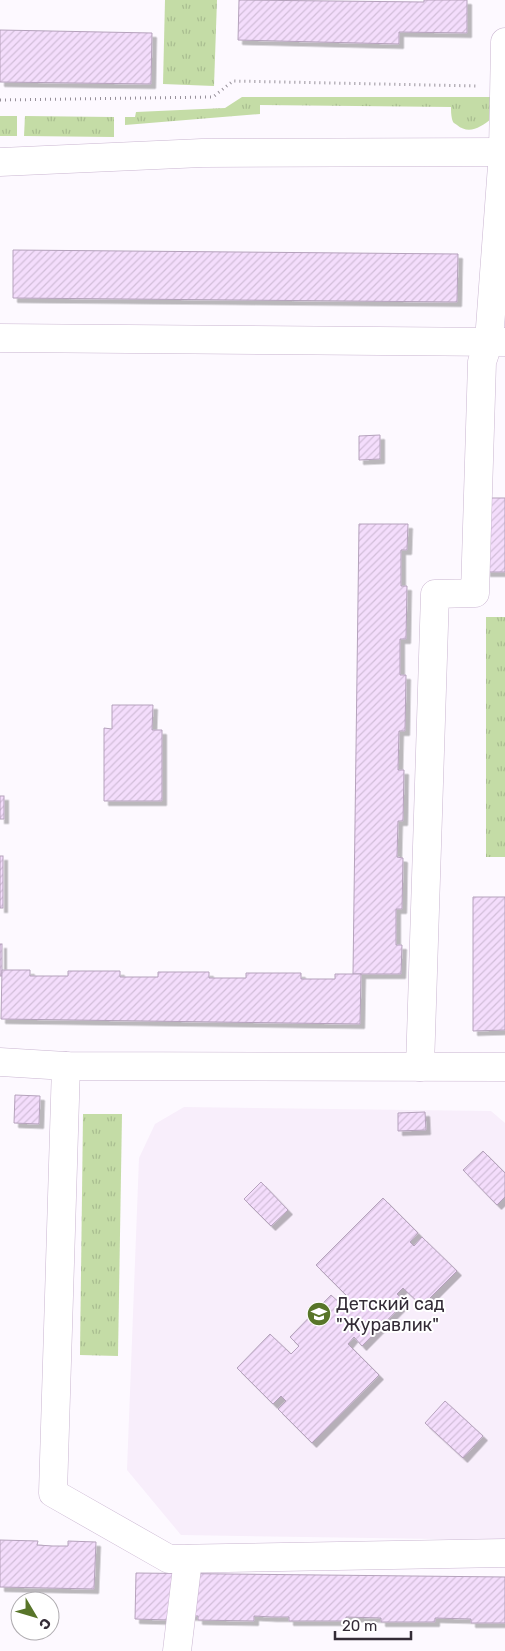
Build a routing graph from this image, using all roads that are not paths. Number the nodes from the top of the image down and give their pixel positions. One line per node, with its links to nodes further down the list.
1 (505, 42): 2 (lane)
2 (504, 87): 3 (lane)
3 (504, 152): 4 (lane); 6 (lane)
4 (0, 162)
5 (0, 338): 6 (lane)
6 (497, 342): 9 (lane)
7 (0, 1062): 8 (lane)
8 (66, 1066): 9 (lane); 12 (lane)
9 (420, 1067): 10 (lane)
10 (505, 1067)
11 (505, 1553): 12 (lane)
12 (188, 1559): 13 (lane)
13 (177, 1651)

